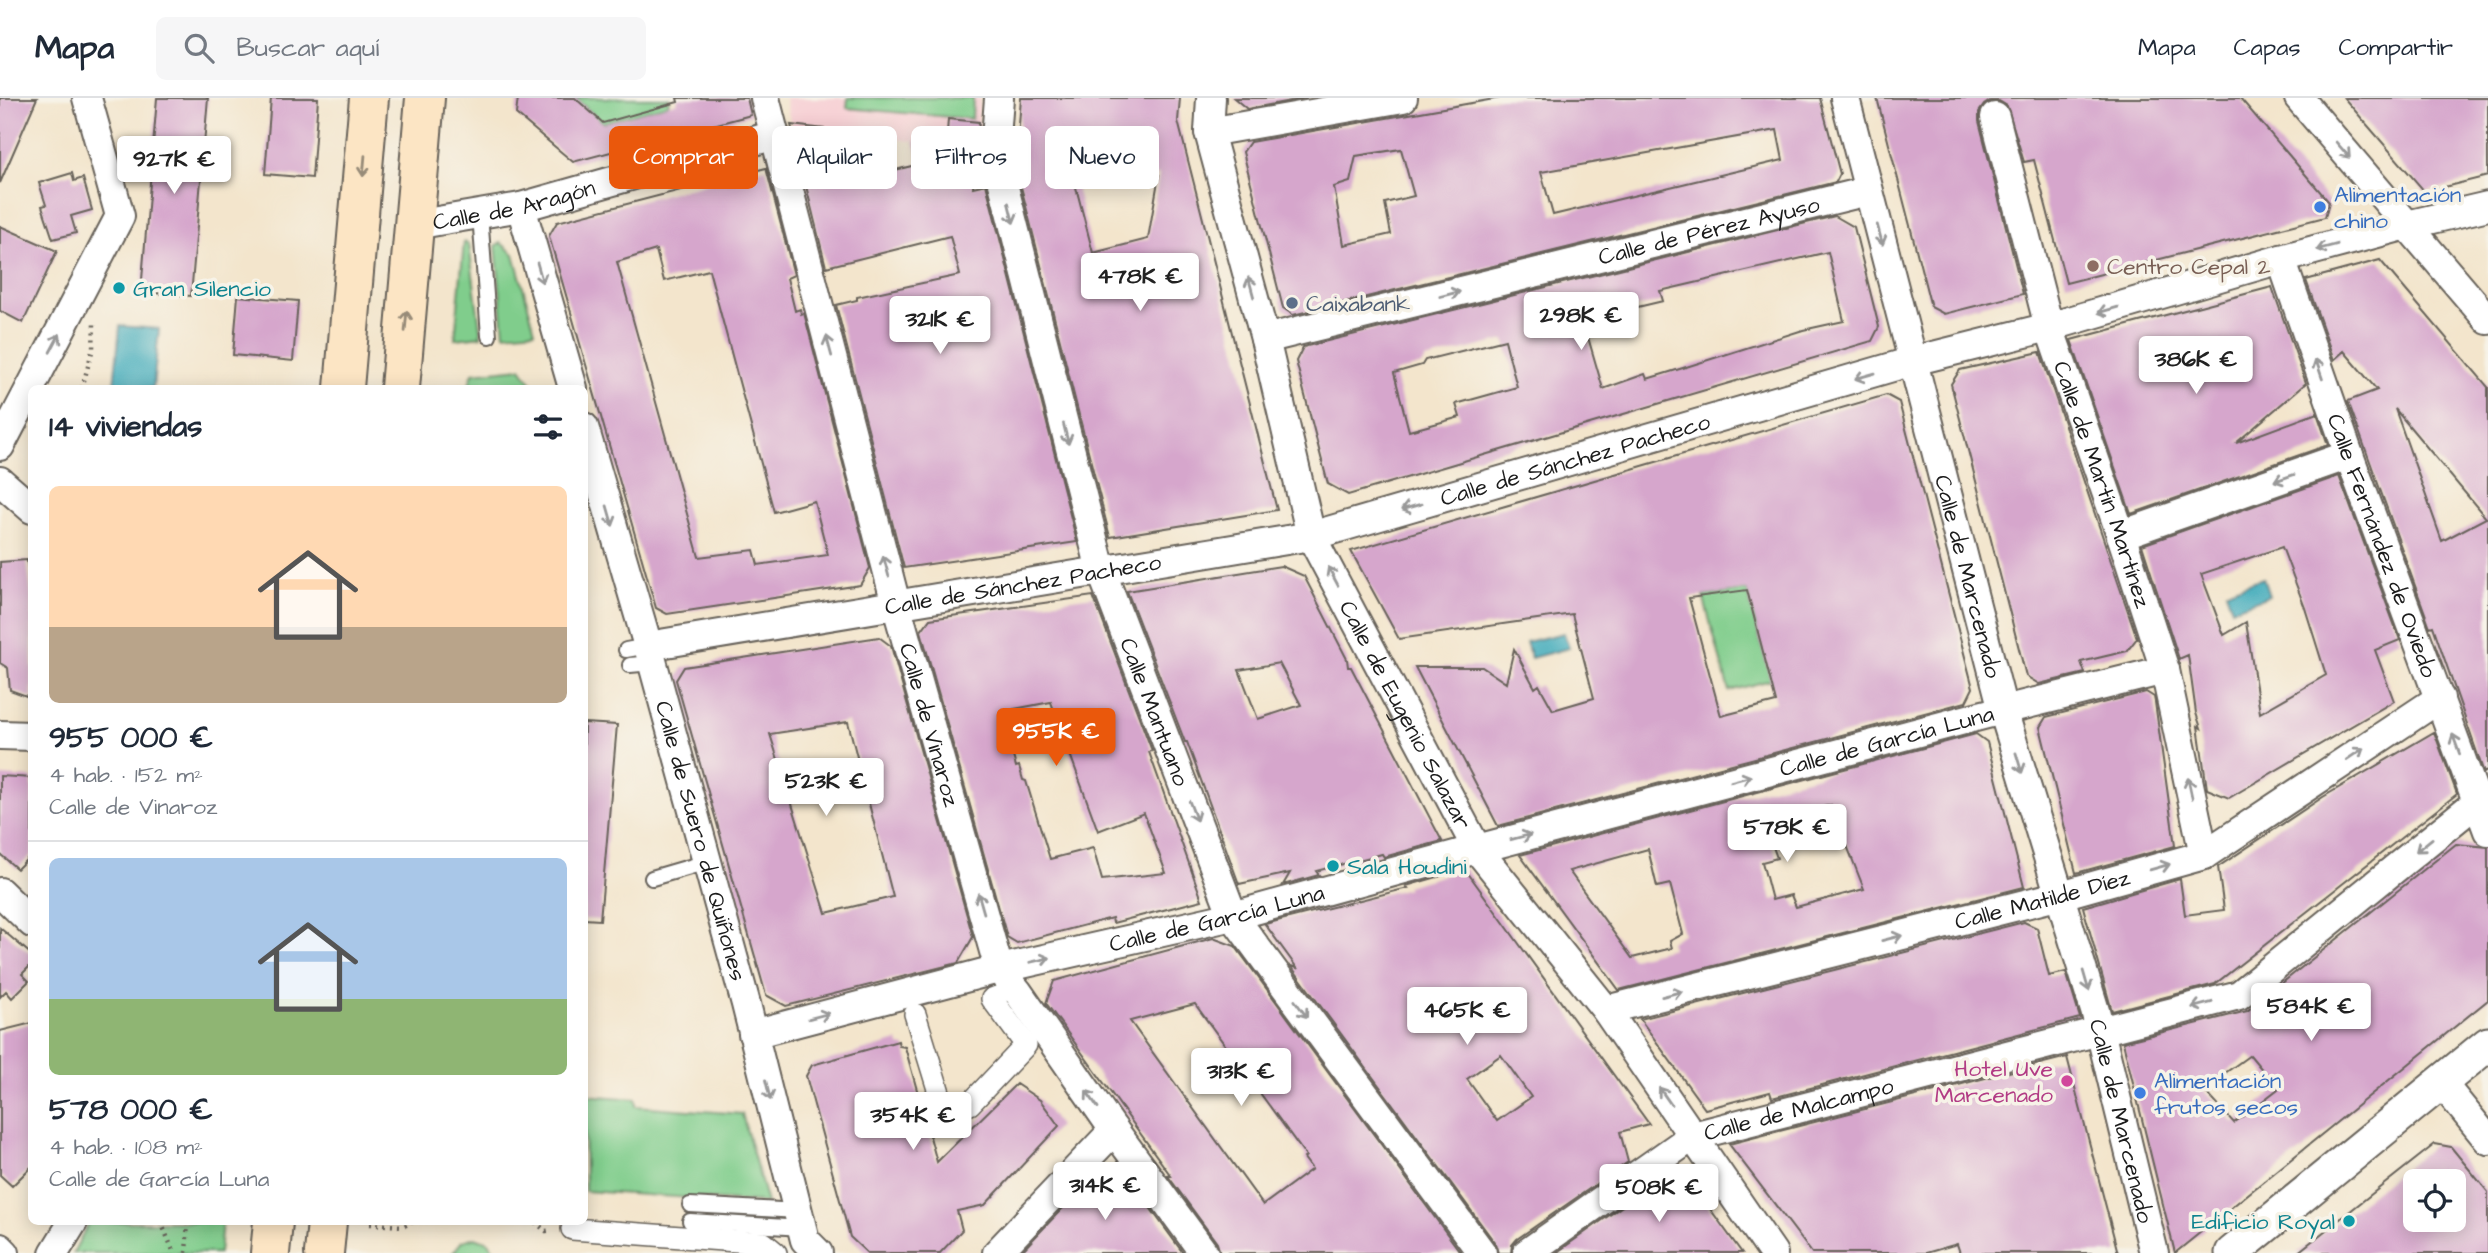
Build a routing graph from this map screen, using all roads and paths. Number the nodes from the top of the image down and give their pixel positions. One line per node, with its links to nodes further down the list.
1 (86, 98): 27 (street, one-way to 1)
2 (369, 98): 28 (main road, one-way to 28)
3 (425, 98): 19 (main road)
4 (765, 98): 11 (street, Calle de Vinaroz)
5 (999, 98): 39 (street, Calle Mantuano, one-way to 39)
6 (1211, 98): 12 (street, Calle de Eugenio Salazar)
7 (1403, 98): 12 (street)
8 (1845, 98): 15 (street, Calle de Marcenado)
9 (2299, 98): 20 (street, one-way to 20)
10 (1994, 117): 23 (street, Calle de Martín Martínez)
11 (773, 126)
12 (1209, 132): 25 (street, Calle de Eugenio Salazar, one-way to 12)
13 (772, 136): 17 (street, Calle de Aragón)
14 (789, 189): 40 (street, Calle de Vinaroz, one-way to 14)
15 (1868, 191): 25 (street, Calle de Pérez Ayuso, one-way to 15); 26 (street, Calle de Marcenado, one-way to 26)
16 (2488, 206): 20 (street, Calle de Sánchez Pacheco)
17 (521, 207): 18 (street, Calle de Aragón); 30 (street, one-way to 30)
18 (480, 214): 19 (street, Calle de Aragón); 24 (lane)
19 (414, 225): 29 (main road, one-way to 19)
20 (2407, 225): 21 (street, Calle de Sánchez Pacheco, one-way to 21); 22 (street)
21 (2281, 259): 23 (street, Calle de Sánchez Pacheco, one-way to 23); 34 (street, Calle Fernández de Oviedo, one-way to 21)
22 (2488, 320)
23 (2049, 327): 26 (street, Calle de Sánchez Pacheco); 37 (street, Calle de Martín Martínez)
24 (489, 335)
25 (1265, 339): 38 (street, Calle de Eugenio Salazar)
26 (1913, 361): 38 (street, Calle de Sánchez Pacheco, one-way to 38); 44 (street, Calle de Marcenado)
27 (32, 385)
28 (344, 385)
29 (400, 385)
30 (572, 385)
31 (28, 392): 33 (street, one-way to 31)
32 (588, 444): 41 (street, Calle de Suero de Quiñones, one-way to 41)
33 (0, 446)
34 (2349, 455): 37 (street, one-way to 37); 43 (street, Calle Fernández de Oviedo)
35 (0, 481): 36 (street)
36 (28, 506)
37 (2121, 535): 42 (street, Calle de Martín Martínez)
38 (1311, 536): 39 (street, Calle de Sánchez Pacheco); 49 (street, Calle de Eugenio Salazar, one-way to 38)
39 (1101, 570): 40 (street, Calle de Sánchez Pacheco); 55 (street, Calle Mantuano, one-way to 55)
40 (896, 604): 41 (street, Calle de Sánchez Pacheco); 57 (street, Calle de Vinaroz, one-way to 40)
41 (639, 656): 51 (street, Calle de Suero de Quiñones)
42 (2165, 670): 44 (street, Calle de García Luna); 50 (street, Calle de Martín Martínez, one-way to 42)
43 (2440, 698): 47 (street, Calle Fernández de Oviedo, one-way to 43); 50 (street, Calle Matilde Díez, one-way to 43)
44 (2003, 710): 49 (street, Calle de García Luna, one-way to 44); 54 (street, Calle de Marcenado, one-way to 54)
45 (0, 735): 46 (street)
46 (28, 736)
47 (2477, 803): 48 (street, Calle Fernández de Oviedo); 60 (street, Calle de Malcampo, one-way to 60)
48 (2488, 831)
49 (1476, 849): 55 (street, Calle de García Luna); 58 (street, Calle de Eugenio Salazar)
50 (2204, 855): 54 (street, Calle Matilde Díez, one-way to 50)
51 (707, 862): 52 (lane); 61 (street, Calle de Suero de Quiñones)
52 (652, 878)
53 (0, 892): 56 (street)
54 (2061, 895): 58 (street, Calle Matilde Díez, one-way to 54); 60 (street, Calle de Marcenado, one-way to 60)
55 (1233, 916): 57 (street, Calle de García Luna, one-way to 55); 88 (street, Calle Mantuano, one-way to 88)
56 (28, 919)
57 (998, 983): 59 (street); 61 (street, Calle de García Luna, one-way to 57); 64 (street, Calle de Vinaroz, one-way to 57)
58 (1606, 1010): 65 (street, Calle de Eugenio Salazar, one-way to 58)
59 (915, 1014)
60 (2100, 1032): 65 (street, Calle de Malcampo); 91 (street, Calle de Marcenado)
61 (753, 1034): 77 (street, Calle de Suero de Quiñones, one-way to 77)
62 (2488, 1044): 63 (street)
63 (2441, 1082): 66 (street); 92 (street)
64 (1114, 1130): 86 (street); 87 (street, Calle de Vinaroz)
65 (1693, 1136): 89 (street, Calle de Malcampo); 90 (street, Calle de Eugenio Salazar)
66 (2488, 1140)
67 (690, 1205): 77 (lane)
68 (690, 1221): 77 (lane)
69 (71, 1225): 80 (street)
70 (162, 1225): 81 (path)
71 (188, 1225): 82 (path)
72 (273, 1225): 83 (main road)
73 (327, 1225): 84 (main road)
74 (387, 1225): 75 (path)
75 (406, 1225)
76 (572, 1229): 85 (street)
77 (803, 1237)
78 (0, 1248): 79 (street)
79 (5, 1253)
80 (54, 1253)
81 (174, 1253)
82 (186, 1253)
83 (270, 1253)
84 (324, 1253)
85 (776, 1253)
86 (997, 1253)
87 (1204, 1253)
88 (1482, 1253)
89 (1527, 1253)
90 (1773, 1253)
91 (2154, 1253)
92 (2232, 1253)

